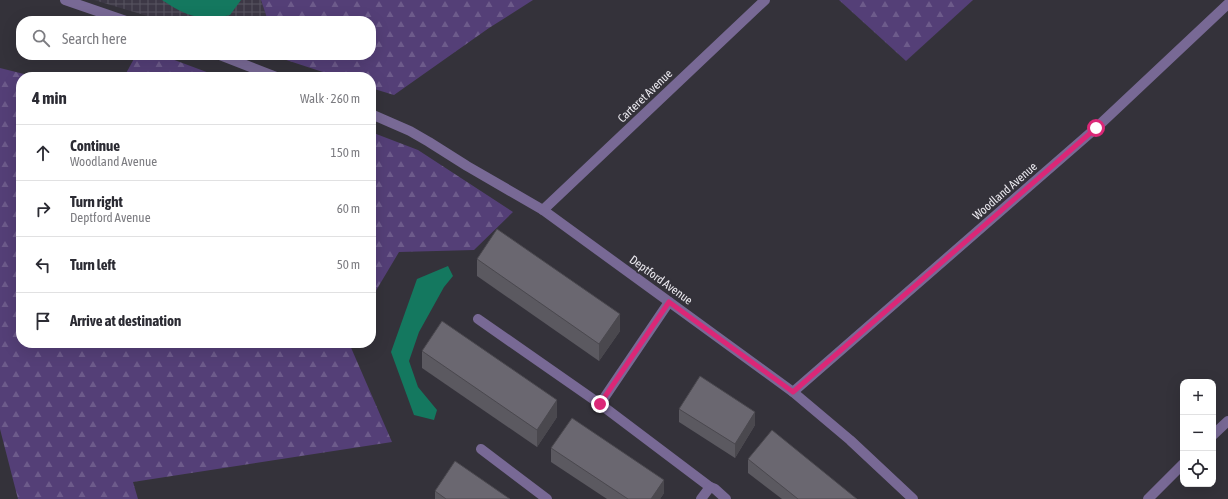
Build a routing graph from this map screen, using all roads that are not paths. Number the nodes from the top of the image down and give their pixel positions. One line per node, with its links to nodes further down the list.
1 (65, 0): 4 (street)
2 (765, 0): 8 (street, Carteret Avenue)
3 (1228, 4): 11 (street, Woodland Avenue)
4 (111, 16)
5 (233, 60): 6 (street)
6 (263, 72)
7 (376, 116): 8 (street, Deptford Avenue)
8 (543, 210): 9 (street, Deptford Avenue)
9 (669, 302): 11 (street, Deptford Avenue); 12 (street)
10 (478, 320): 12 (street)
11 (793, 392): 21 (street, Deptford Avenue)
12 (600, 404): 17 (street)
13 (1228, 421): 14 (street)
14 (1216, 432)
15 (481, 449): 18 (street)
16 (1180, 467): 22 (street)
17 (710, 487): 19 (street); 20 (street)
18 (547, 499)
19 (701, 499)
20 (726, 499)
21 (913, 499)
22 (1148, 499)

